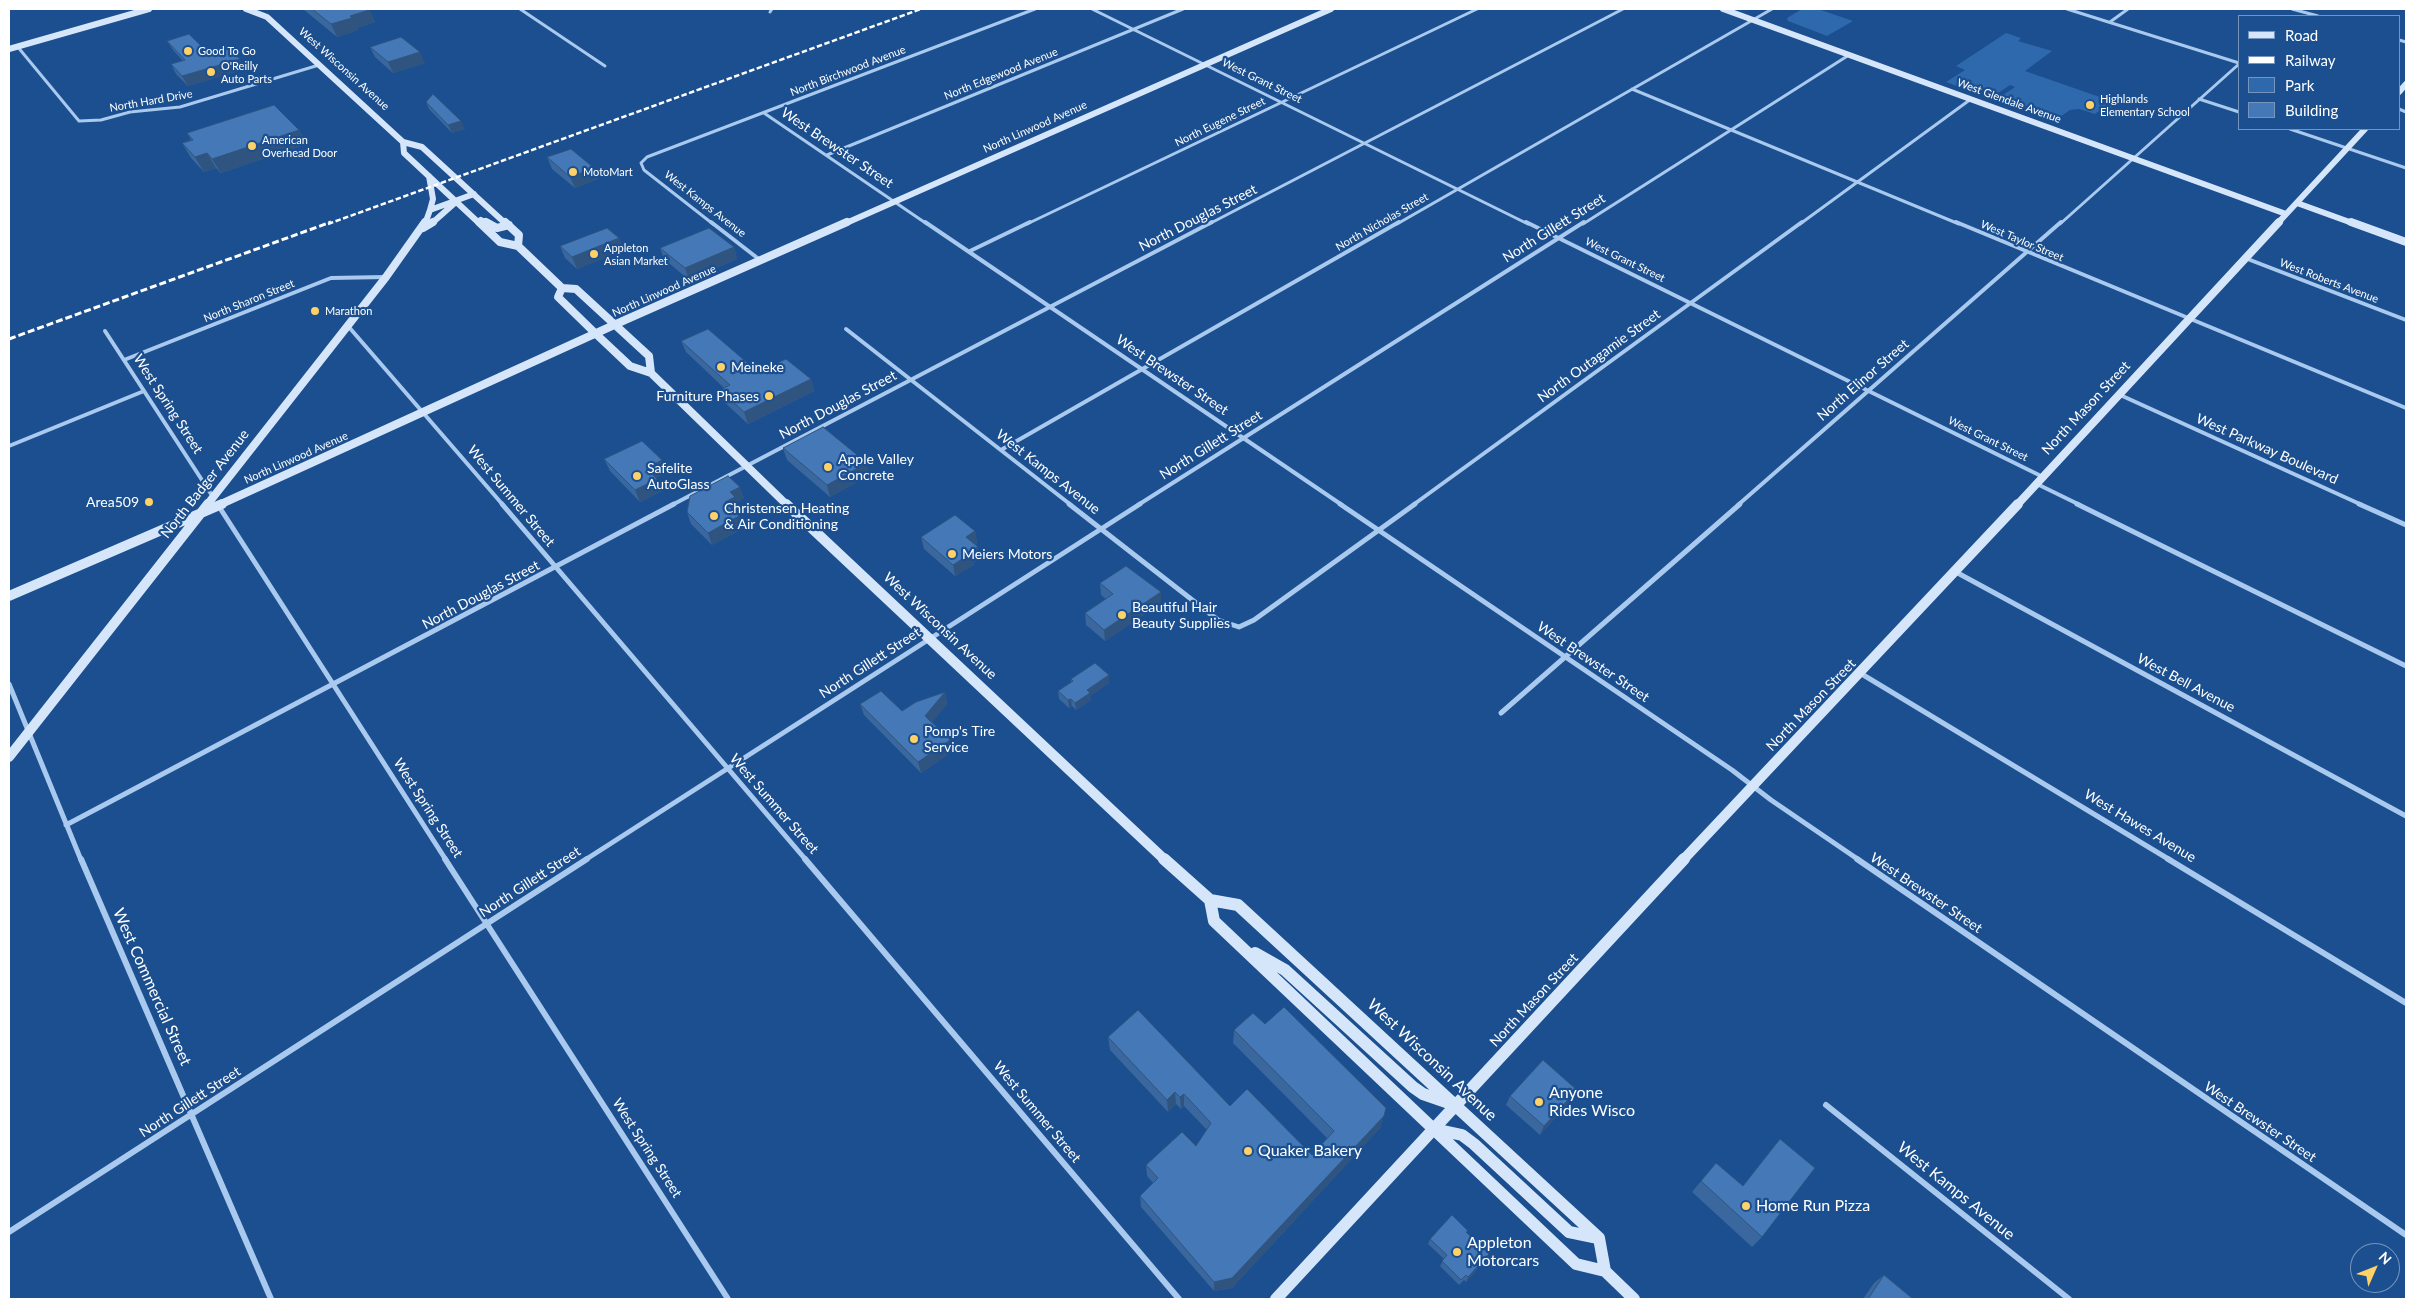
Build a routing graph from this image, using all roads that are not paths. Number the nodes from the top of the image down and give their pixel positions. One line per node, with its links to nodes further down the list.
1 (149, 9): 22 (main road)
2 (246, 9): 18 (main road, West Wisconsin Avenue)
3 (265, 9): 18 (main road)
4 (520, 9): 29 (street)
5 (1035, 9): 34 (street, North Birchwood Avenue)
6 (1092, 9): 21 (street, West Grant Street)
7 (1183, 9): 21 (street, North Edgewood Avenue)
8 (1330, 9): 26 (main road, North Linwood Avenue)
9 (1477, 9): 33 (street, North Eugene Street)
10 (1623, 9): 40 (street, North Douglas Street)
11 (1723, 9): 19 (main road, West Glendale Avenue)
12 (1772, 9): 19 (street, North Nicholas Street)
13 (2067, 9): 20 (street)
14 (2128, 9): 20 (street)
15 (2292, 9): 16 (street)
16 (2300, 10): 17 (street)
17 (2315, 15)
18 (266, 17): 28 (main road, West Wisconsin Avenue)
19 (1753, 20): 24 (main road, West Glendale Avenue); 30 (street, North Nicholas Street)
20 (2110, 22): 25 (street)
21 (1134, 29): 26 (street, West Grant Street); 42 (street, North Edgewood Avenue)
22 (17, 46): 23 (main road); 28 (street, North Hard Drive)
23 (9, 49)
24 (1849, 54): 31 (main road, West Glendale Avenue); 36 (street, North Gillett Street)
25 (2238, 63)
26 (1205, 64): 33 (street, West Grant Street); 51 (main road, North Linwood Avenue)
27 (2238, 64): 32 (street, North Elinor Street)
28 (319, 65): 39 (main road, West Wisconsin Avenue)
29 (605, 66)
30 (1632, 90): 36 (street, West Taylor Street); 48 (street, North Nicholas Street)
31 (1972, 99): 43 (main road, West Glendale Avenue); 47 (street, North Outagamie Street)
32 (2199, 99): 35 (street); 43 (street, North Elinor Street)
33 (1282, 102): 40 (street, West Grant Street); 61 (street, North Eugene Street)
34 (764, 112): 42 (street, West Brewster Street); 44 (street, North Birchwood Avenue)
35 (2238, 112)
36 (1730, 130): 47 (street, West Taylor Street); 58 (street, North Gillett Street)
37 (2293, 130): 41 (street)
38 (2365, 130): 41 (main road, North Mason Street)
39 (404, 142): 46 (main road, West Wisconsin Avenue); 49 (main road, West Wisconsin Avenue)
40 (1366, 143): 48 (street, West Grant Street); 68 (street, North Douglas Street)
41 (2347, 148): 45 (street); 52 (main road, North Mason Street)
42 (827, 155): 51 (street, West Brewster Street)
43 (2134, 158): 54 (main road, West Glendale Avenue); 62 (street, North Elinor Street)
44 (641, 162): 64 (street, West Kamps Avenue)
45 (2406, 168)
46 (429, 176): 50 (main road, West Wisconsin Avenue); 53 (main road)
47 (1857, 182): 62 (street, West Taylor Street); 67 (street, North Outagamie Street)
48 (1458, 189): 58 (street, West Grant Street); 77 (street, North Nicholas Street)
49 (474, 194): 50 (main road, North Badger Avenue); 56 (main road, West Wisconsin Avenue)
50 (457, 201): 53 (main road, North Badger Avenue); 55 (main road, West Wisconsin Avenue); 57 (main road, North Badger Avenue)
51 (895, 201): 61 (street, West Brewster Street); 64 (main road, North Linwood Avenue)
52 (2297, 203): 54 (main road, North Mason Street); 59 (main road)
53 (430, 210): 57 (main road, North Badger Avenue)
54 (2286, 214): 63 (main road, North Mason Street)
55 (475, 218): 56 (main road); 60 (main road, West Wisconsin Avenue)
56 (509, 225): 60 (main road, West Wisconsin Avenue)
57 (423, 228): 65 (main road, North Badger Avenue)
58 (1558, 238): 67 (street, West Grant Street); 85 (street, North Gillett Street)
59 (2406, 242)
60 (518, 246): 66 (main road, West Wisconsin Avenue)
61 (970, 251): 68 (street, West Brewster Street)
62 (2026, 252): 69 (street, West Taylor Street); 80 (street, North Elinor Street)
63 (2245, 258): 69 (main road, North Mason Street); 70 (street, West Roberts Avenue)
64 (760, 260): 71 (main road, North Linwood Avenue)
65 (386, 277): 72 (main road, North Badger Avenue); 76 (street, North Sharon Street)
66 (562, 288): 71 (main road, West Wisconsin Avenue); 75 (main road, West Wisconsin Avenue)
67 (1690, 304): 80 (street, West Grant Street); 95 (street, North Outagamie Street)
68 (1051, 306): 77 (street, West Brewster Street); 79 (street, North Douglas Street)
69 (2188, 319): 82 (main road, North Mason Street); 83 (street, West Taylor Street)
70 (2406, 320)
71 (616, 324): 75 (main road, North Linwood Avenue); 78 (main road, West Wisconsin Avenue)
72 (348, 326): 84 (street, West Summer Street); 90 (main road, North Badger Avenue)
73 (846, 329): 79 (street, West Kamps Avenue)
74 (105, 331): 76 (street, West Spring Street)
75 (596, 334): 78 (main road, West Wisconsin Avenue); 84 (main road, North Linwood Avenue)
76 (124, 360): 81 (street, West Spring Street)
77 (1142, 368): 85 (street, West Brewster Street); 87 (street, North Nicholas Street)
78 (651, 373): 88 (main road, West Wisconsin Avenue)
79 (910, 379): 87 (street, West Kamps Avenue); 88 (street, North Douglas Street)
80 (1868, 391): 89 (street, West Grant Street); 101 (street, North Elinor Street)
81 (144, 392): 86 (street); 90 (street, West Spring Street)
82 (2118, 394): 89 (main road, North Mason Street); 93 (street, West Parkway Boulevard)
83 (2406, 408)
84 (425, 413): 91 (main road, North Linwood Avenue); 96 (street, West Summer Street)
85 (1244, 438): 94 (street, North Gillett Street); 95 (street, West Brewster Street)
86 (9, 446)
87 (1001, 450): 94 (street, West Kamps Avenue)
88 (746, 466): 96 (street, North Douglas Street); 100 (main road, West Wisconsin Avenue)
89 (2038, 480): 97 (main road, North Mason Street); 102 (street, West Grant Street)
90 (212, 495): 91 (street, West Spring Street); 92 (main road, North Badger Avenue)
91 (217, 504): 92 (main road, North Linwood Avenue); 105 (street, West Spring Street)
92 (200, 511): 98 (main road, North Linwood Avenue); 107 (main road, North Badger Avenue)
93 (2406, 525)
94 (1101, 528): 99 (street, West Kamps Avenue); 100 (street, North Gillett Street)
95 (1379, 530): 99 (street, North Outagamie Street); 101 (street, West Brewster Street)
96 (556, 567): 105 (street, North Douglas Street); 109 (street, West Summer Street)
97 (1954, 571): 103 (main road, North Mason Street); 111 (street, West Bell Avenue)
98 (9, 596)
99 (1239, 627)
100 (929, 638): 109 (street, North Gillett Street); 113 (main road, West Wisconsin Avenue)
101 (1566, 657): 106 (street, North Elinor Street); 110 (street, West Brewster Street)
102 (2406, 666)
103 (1860, 672): 110 (main road, North Mason Street); 116 (street, West Hawes Avenue)
104 (9, 684): 107 (street, West Commercial Street)
105 (334, 686): 112 (street, North Douglas Street); 114 (street, West Spring Street)
106 (1501, 713)
107 (28, 731): 108 (main road, North Badger Avenue); 112 (street, West Commercial Street)
108 (9, 758)
109 (727, 769): 114 (street, North Gillett Street); 127 (street, West Summer Street)
110 (1753, 786): 117 (main road, North Mason Street); 122 (street, West Brewster Street)
111 (2406, 816)
112 (66, 825): 119 (street, West Commercial Street)
113 (1210, 900): 115 (main road); 117 (main road, West Wisconsin Avenue)
114 (488, 923): 119 (street, North Gillett Street); 126 (street, West Spring Street)
115 (1242, 946): 117 (main road); 120 (main road)
116 (2406, 1003)
117 (1455, 1105): 120 (main road, North Mason Street); 123 (main road, West Wisconsin Avenue)
118 (1826, 1105): 130 (street, West Kamps Avenue)
119 (192, 1113): 121 (street, North Gillett Street); 125 (street, West Commercial Street)
120 (1433, 1128): 123 (main road); 124 (main road); 128 (main road, North Mason Street)
121 (9, 1232)
122 (2406, 1235)
123 (1599, 1238): 124 (main road)
124 (1605, 1271): 129 (main road)
125 (271, 1299)
126 (728, 1299)
127 (1179, 1299)
128 (1276, 1299)
129 (1634, 1299)
130 (2069, 1299)

